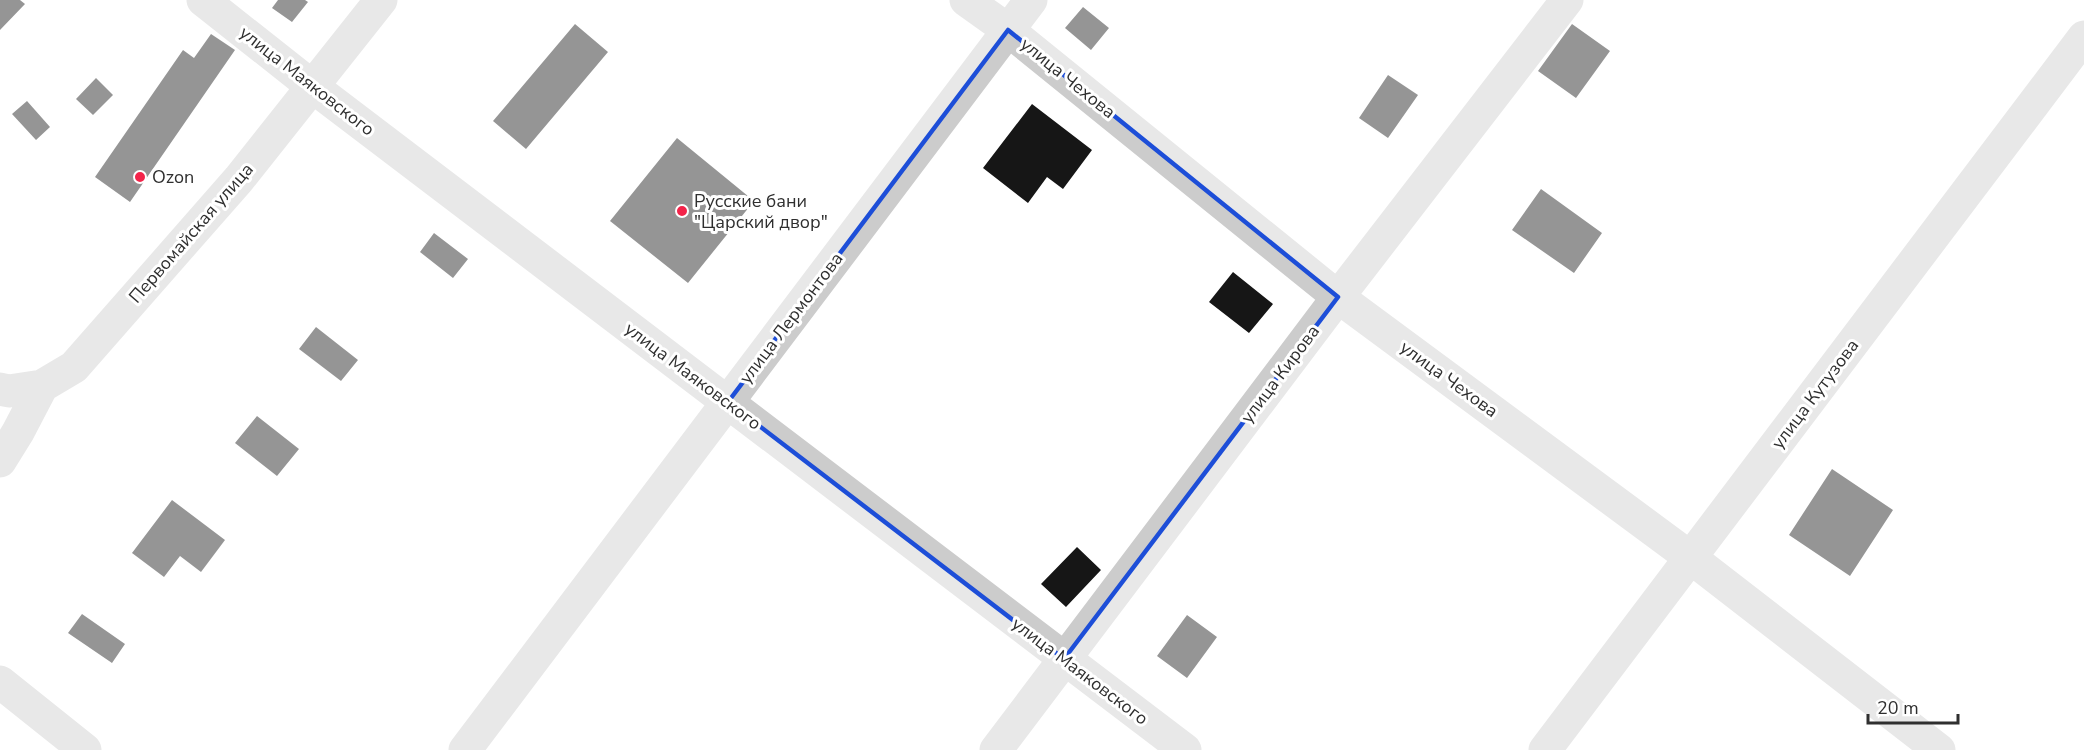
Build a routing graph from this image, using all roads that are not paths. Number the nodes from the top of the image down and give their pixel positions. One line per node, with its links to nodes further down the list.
1 (203, 0): 8 (street, улица Маяковского)
2 (381, 0): 8 (street, Первомайская улица)
3 (966, 0): 6 (street, улица Чехова)
4 (1030, 0): 6 (street, улица Лермонтова)
5 (1567, 0): 9 (street, улица Кирова)
6 (1008, 30): 9 (street, улица Чехова); 12 (street, улица Лермонтова)
7 (2084, 37): 14 (street, улица Кутузова)
8 (313, 87): 10 (street, Первомайская улица); 12 (street, улица Маяковского)
9 (1338, 297): 14 (street, улица Чехова); 15 (street, улица Кирова)
10 (42, 386): 11 (street); 13 (street)
11 (0, 389)
12 (728, 402): 15 (street, улица Маяковского); 18 (street, улица Лермонтова)
13 (0, 461)
14 (1691, 558): 21 (street, улица Кутузова); 22 (street, улица Чехова)
15 (1064, 659): 19 (street, улица Кирова); 20 (street, улица Маяковского)
16 (0, 681): 17 (street)
17 (85, 750)
18 (465, 750)
19 (996, 750)
20 (1185, 750)
21 (1545, 750)
22 (1939, 750)

